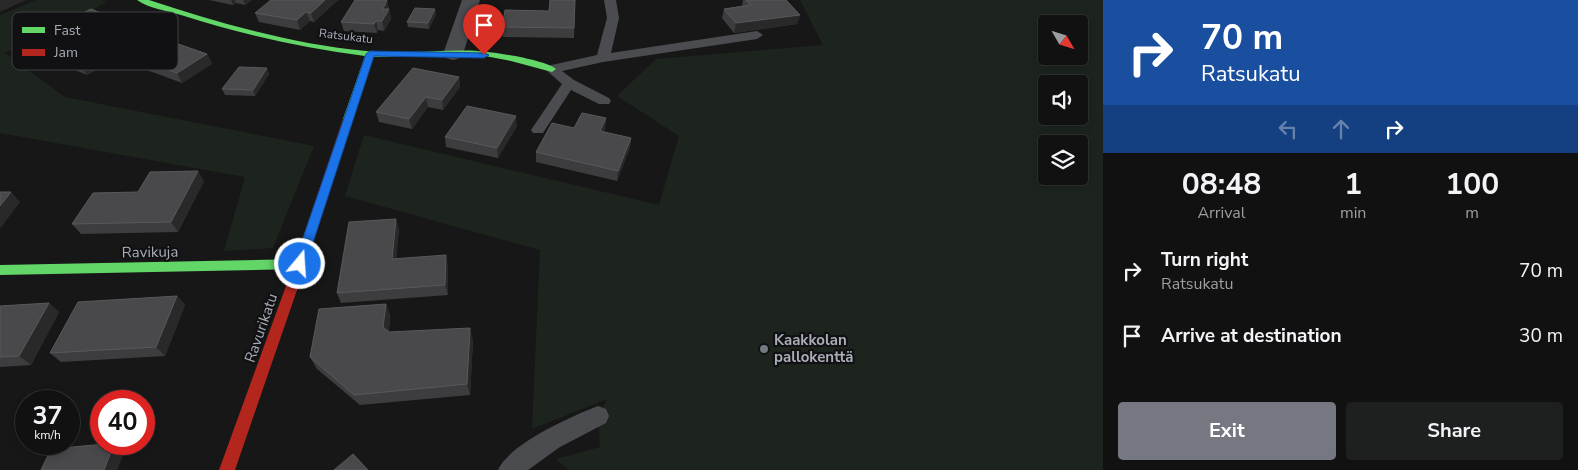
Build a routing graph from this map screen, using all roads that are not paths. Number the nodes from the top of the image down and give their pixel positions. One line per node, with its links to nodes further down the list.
1 (141, 0): 5 (street, Ratsukatu)
2 (471, 0): 6 (street)
3 (610, 0): 7 (lane)
4 (757, 35): 7 (lane)
5 (370, 54): 6 (street, Ratsukatu); 12 (street, Ravurikatu)
6 (453, 54): 8 (street, Ratsukatu)
7 (603, 58): 8 (lane)
8 (552, 69): 9 (lane)
9 (569, 83): 10 (lane); 11 (lane)
10 (604, 101)
11 (538, 130)
12 (300, 264): 13 (street, Ravikuja); 15 (street, Ravurikatu)
13 (0, 270)
14 (598, 416): 16 (lane)
15 (227, 470)
16 (510, 470)

